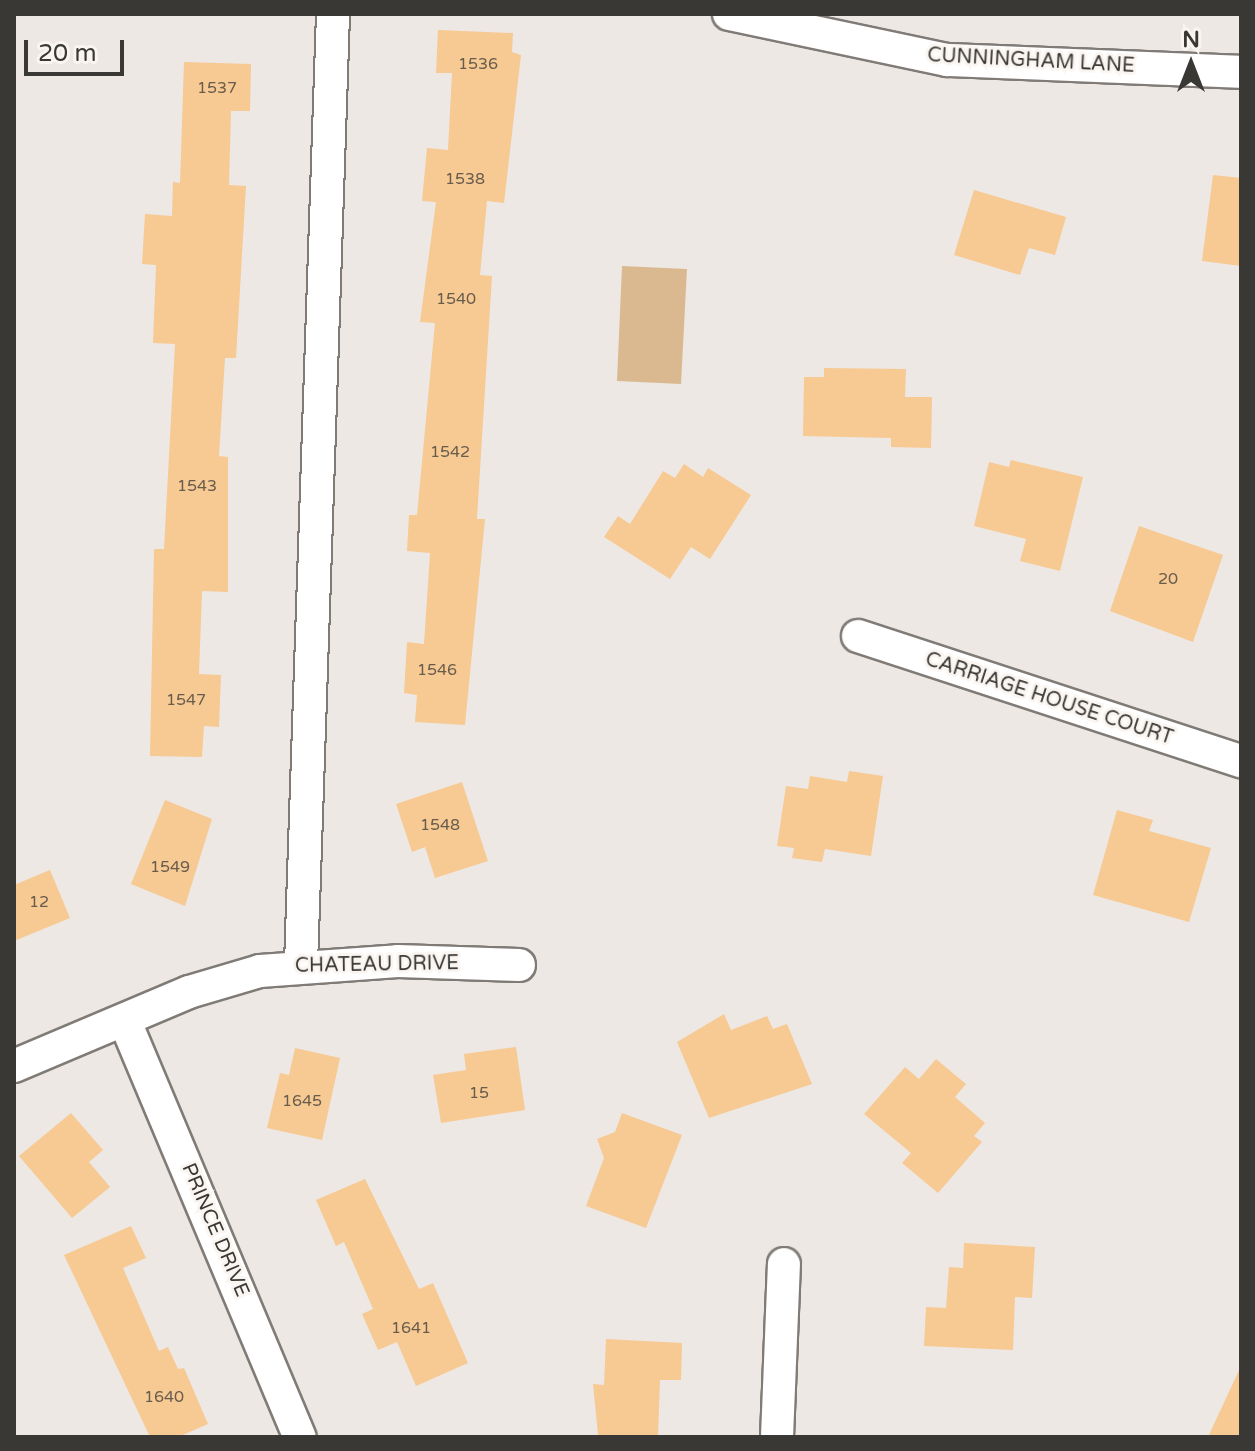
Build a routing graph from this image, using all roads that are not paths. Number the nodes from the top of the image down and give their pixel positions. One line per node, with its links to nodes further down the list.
1 (333, 14): 6 (street)
2 (729, 14): 3 (street, CUNNINGHAM LANE)
3 (1241, 72)
4 (858, 636): 5 (street, CARRIAGE HOUSE COURT)
5 (1241, 761)
6 (301, 964): 7 (street, CHATEAU DRIVE); 8 (street, CHATEAU DRIVE)
7 (519, 965)
8 (126, 1024): 9 (street, CHATEAU DRIVE); 11 (street, PRINCE DRIVE)
9 (14, 1066)
10 (784, 1264): 12 (street)
11 (300, 1437)
12 (777, 1437)

